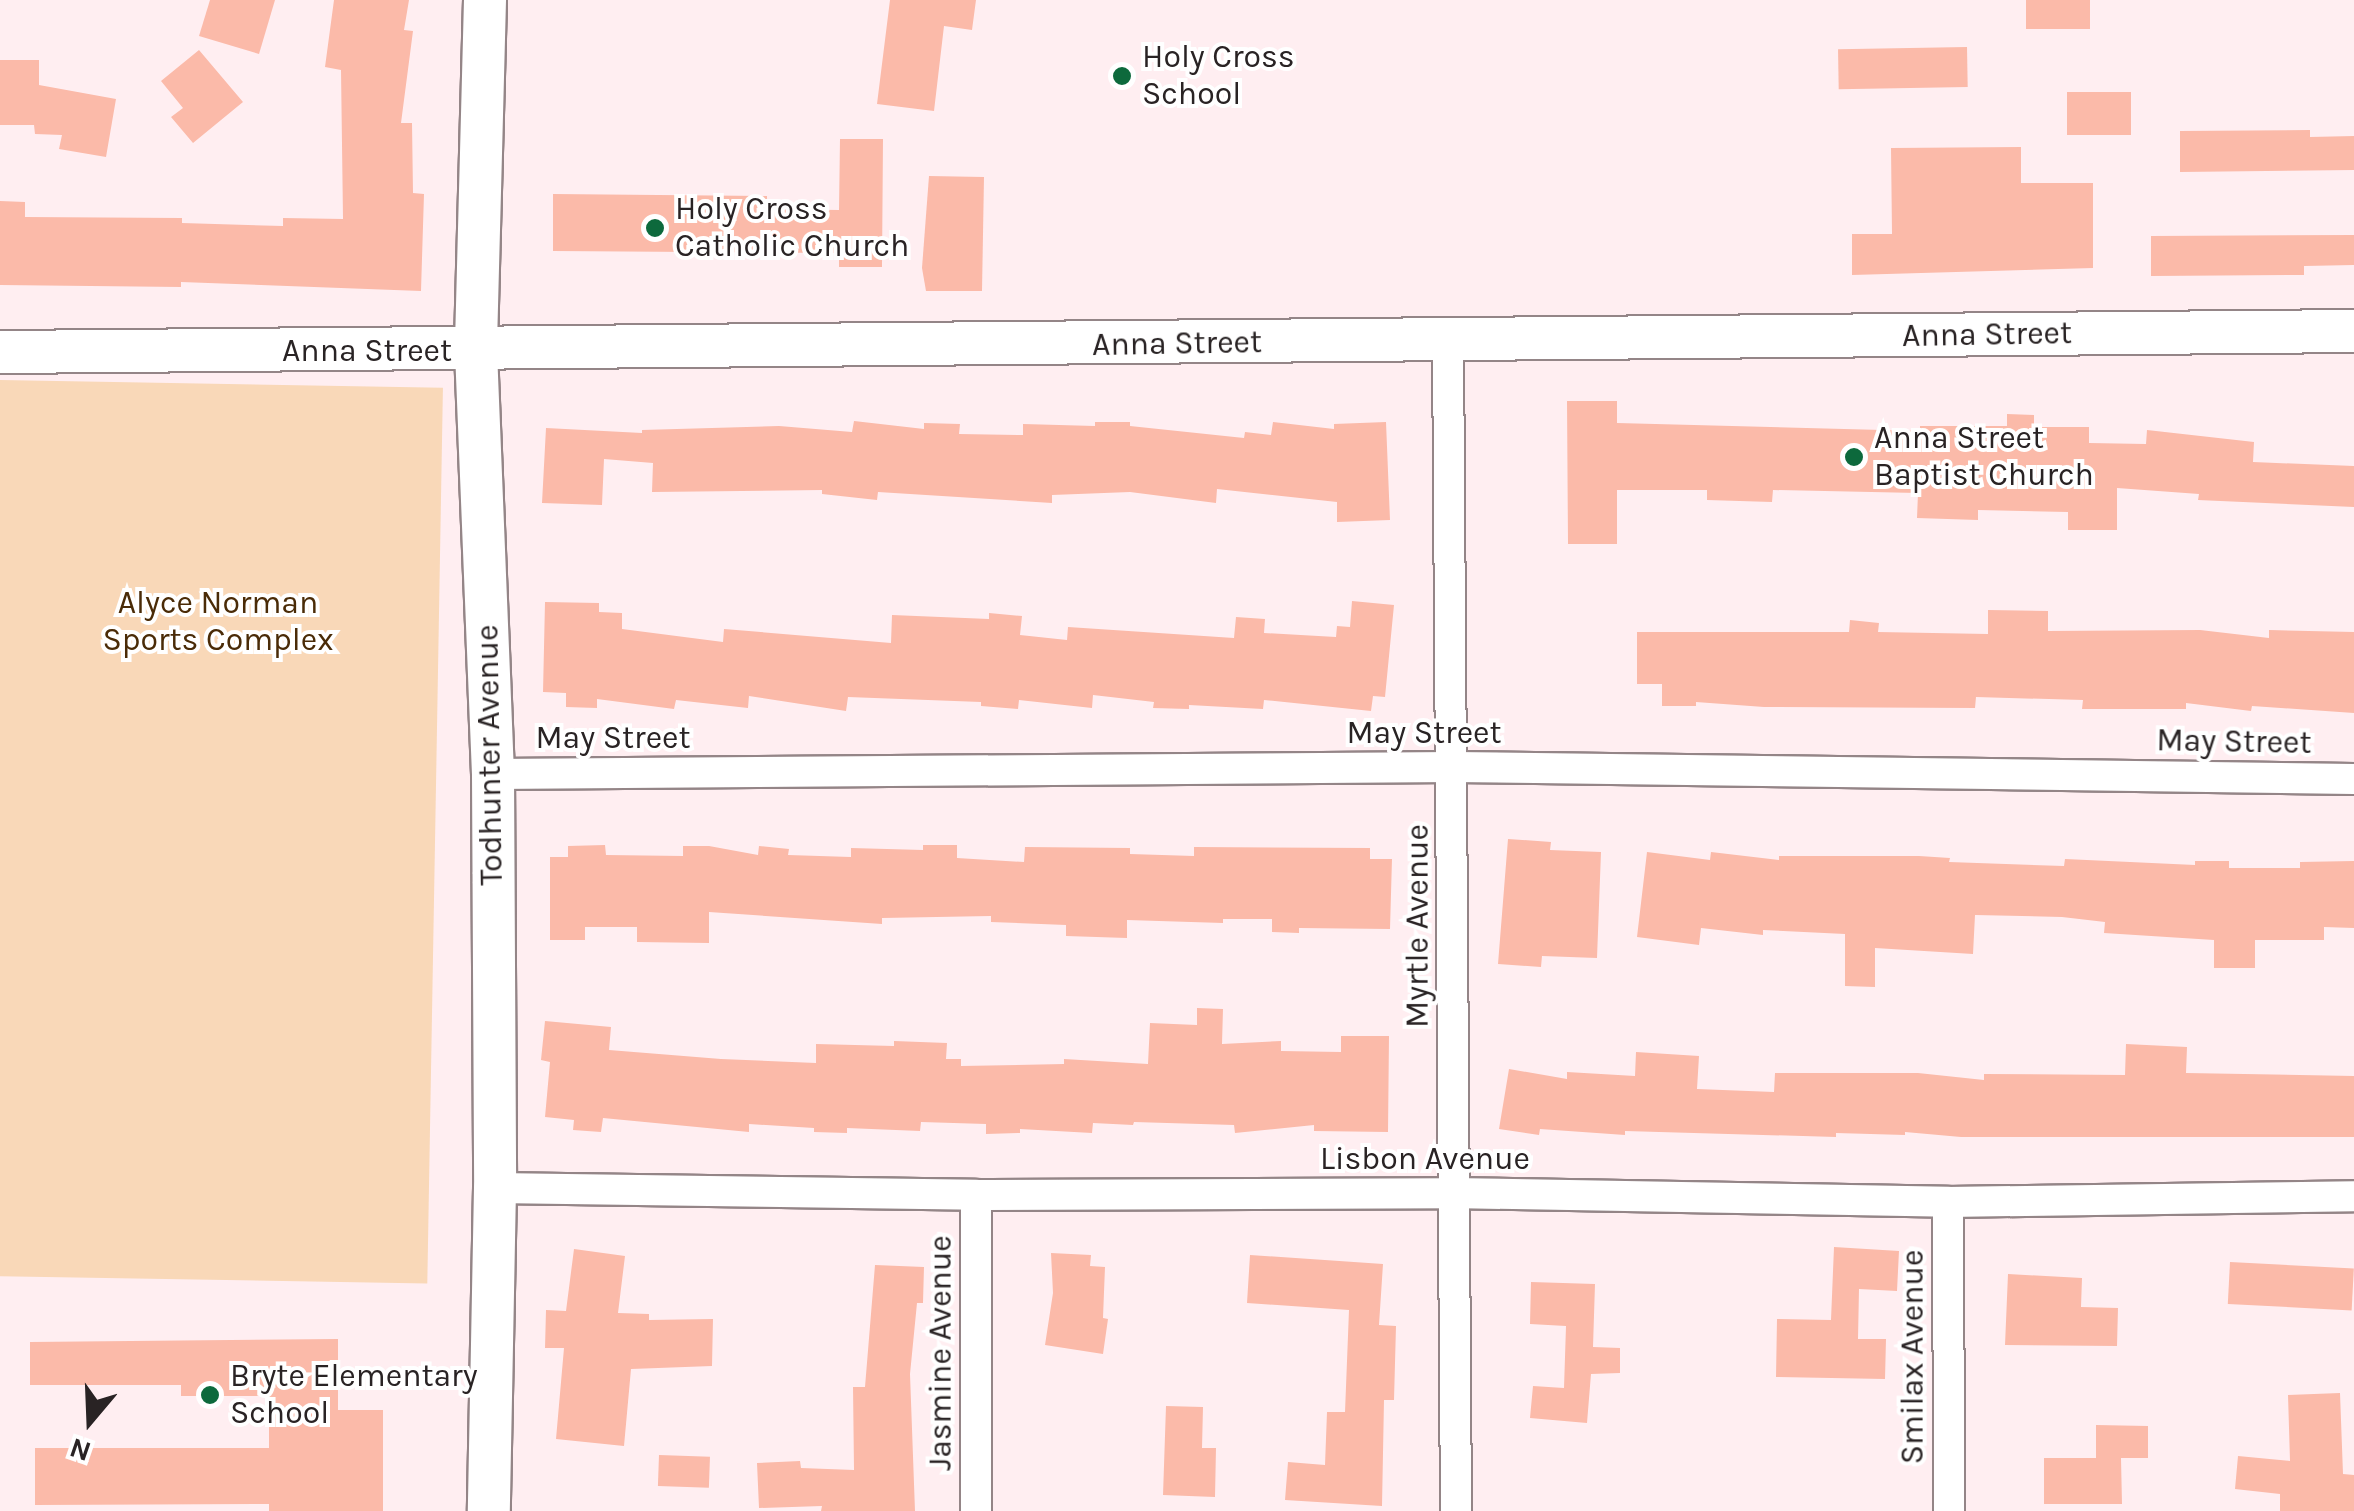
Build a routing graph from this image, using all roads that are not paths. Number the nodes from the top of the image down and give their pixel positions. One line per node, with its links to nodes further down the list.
1 (485, 0): 4 (street, Todhunter Avenue)
2 (2354, 331): 3 (street, Anna Street)
3 (1448, 341): 4 (street, Anna Street); 6 (street, Myrtle Avenue)
4 (476, 351): 5 (street, Anna Street); 7 (street, Todhunter Avenue)
5 (0, 352)
6 (1454, 767): 7 (street, May Street); 8 (street, May Street); 10 (street, Myrtle Avenue)
7 (493, 774): 9 (street, Todhunter Avenue)
8 (2354, 779)
9 (495, 1188): 11 (street, Lisbon Avenue); 14 (street, Todhunter Avenue)
10 (1451, 1193): 11 (street, Lisbon Avenue); 13 (street, Lisbon Avenue); 16 (street, Myrtle Avenue)
11 (976, 1196): 15 (street, Jasmine Avenue)
12 (2354, 1196): 13 (street, Lisbon Avenue)
13 (1948, 1202): 17 (street, Smilax Avenue)
14 (489, 1511)
15 (976, 1511)
16 (1456, 1511)
17 (1949, 1511)

